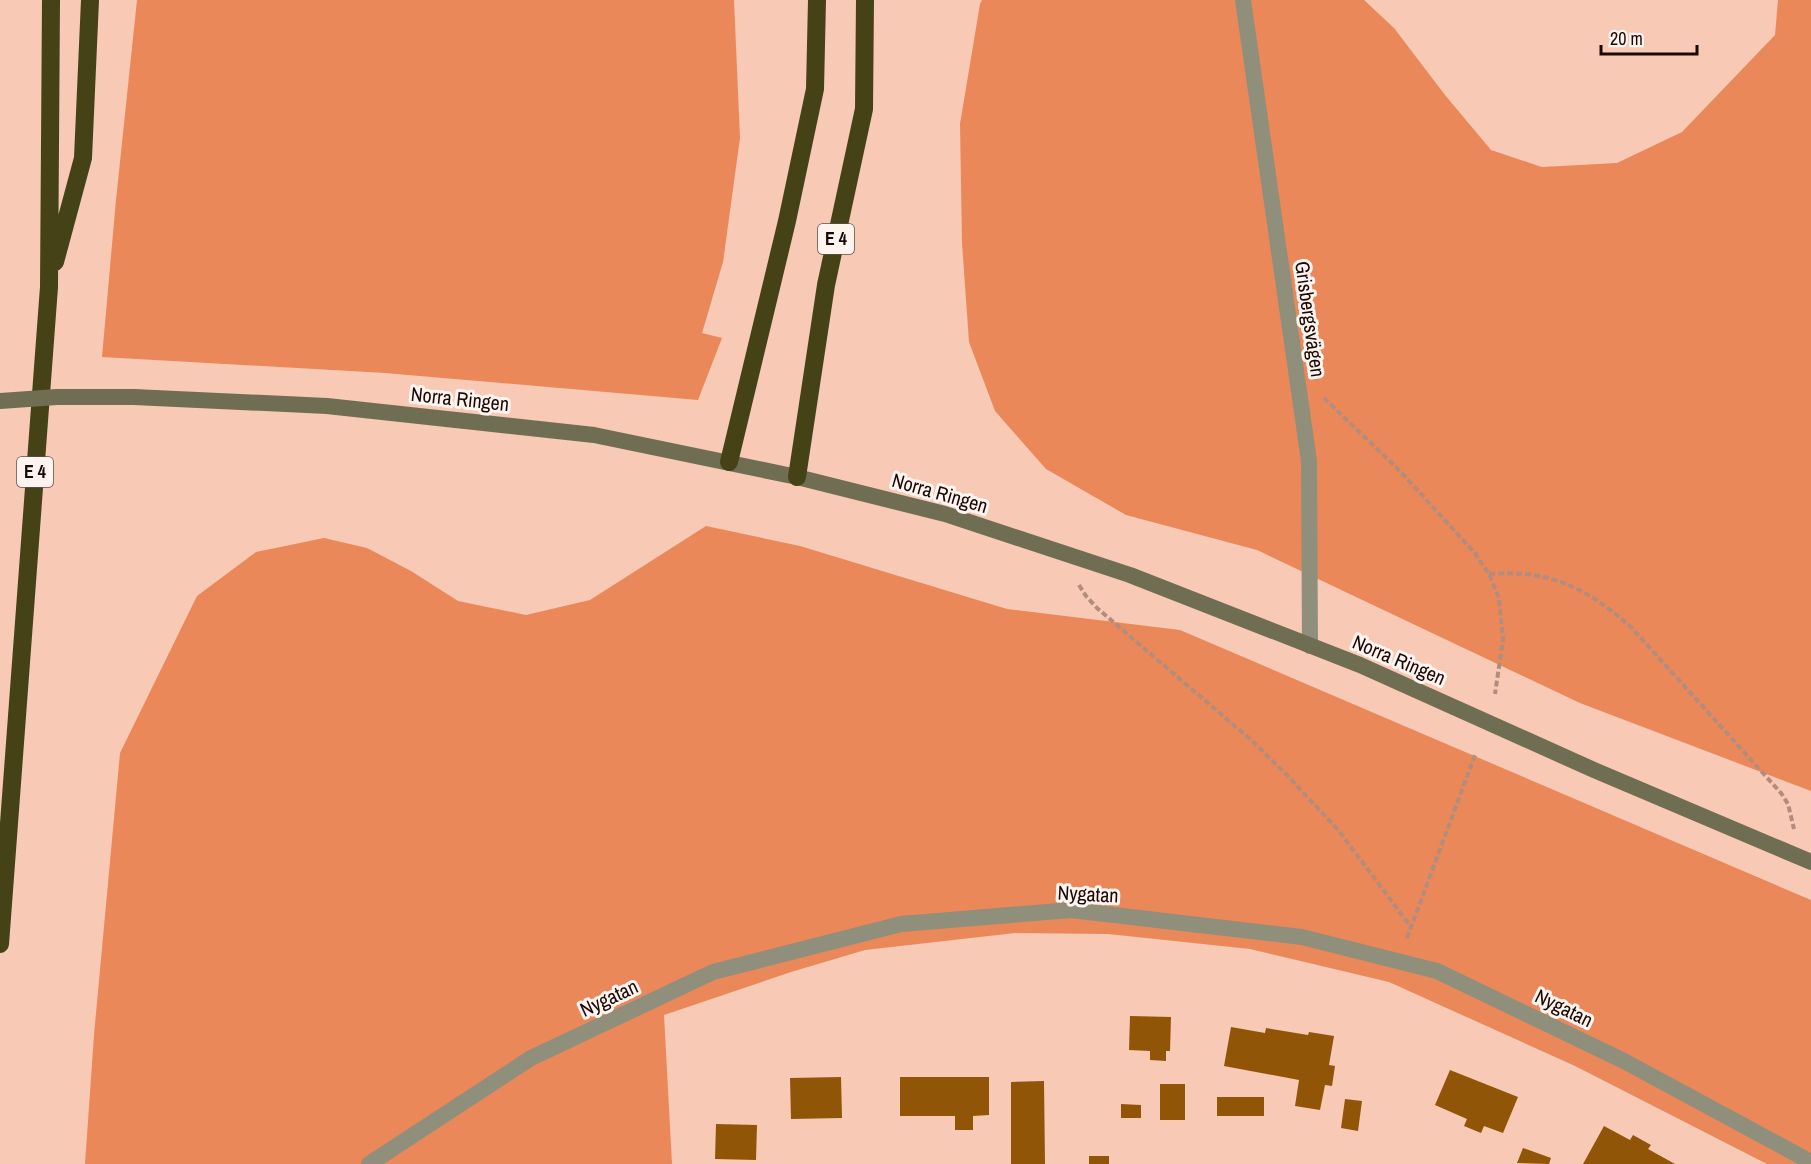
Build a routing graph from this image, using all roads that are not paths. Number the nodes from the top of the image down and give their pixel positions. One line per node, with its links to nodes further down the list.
1 (51, 0): 6 (highway, E 4)
2 (90, 0): 6 (highway, E 4)
3 (817, 0): 8 (highway)
4 (865, 0): 9 (highway, E 4)
5 (1243, 0): 10 (street, Grisbergsvägen)
6 (48, 287): 12 (highway, E 4)
7 (0, 401): 8 (main road, Norra Ringen, bridge)
8 (729, 462): 9 (main road, Norra Ringen)
9 (797, 477): 10 (main road, Norra Ringen)
10 (1310, 646): 11 (main road, Norra Ringen)
11 (1804, 860)
12 (0, 944)
13 (1788, 1157): 14 (street, Nygatan); 15 (street, Nygatan)
14 (1811, 1162)
15 (369, 1164)

